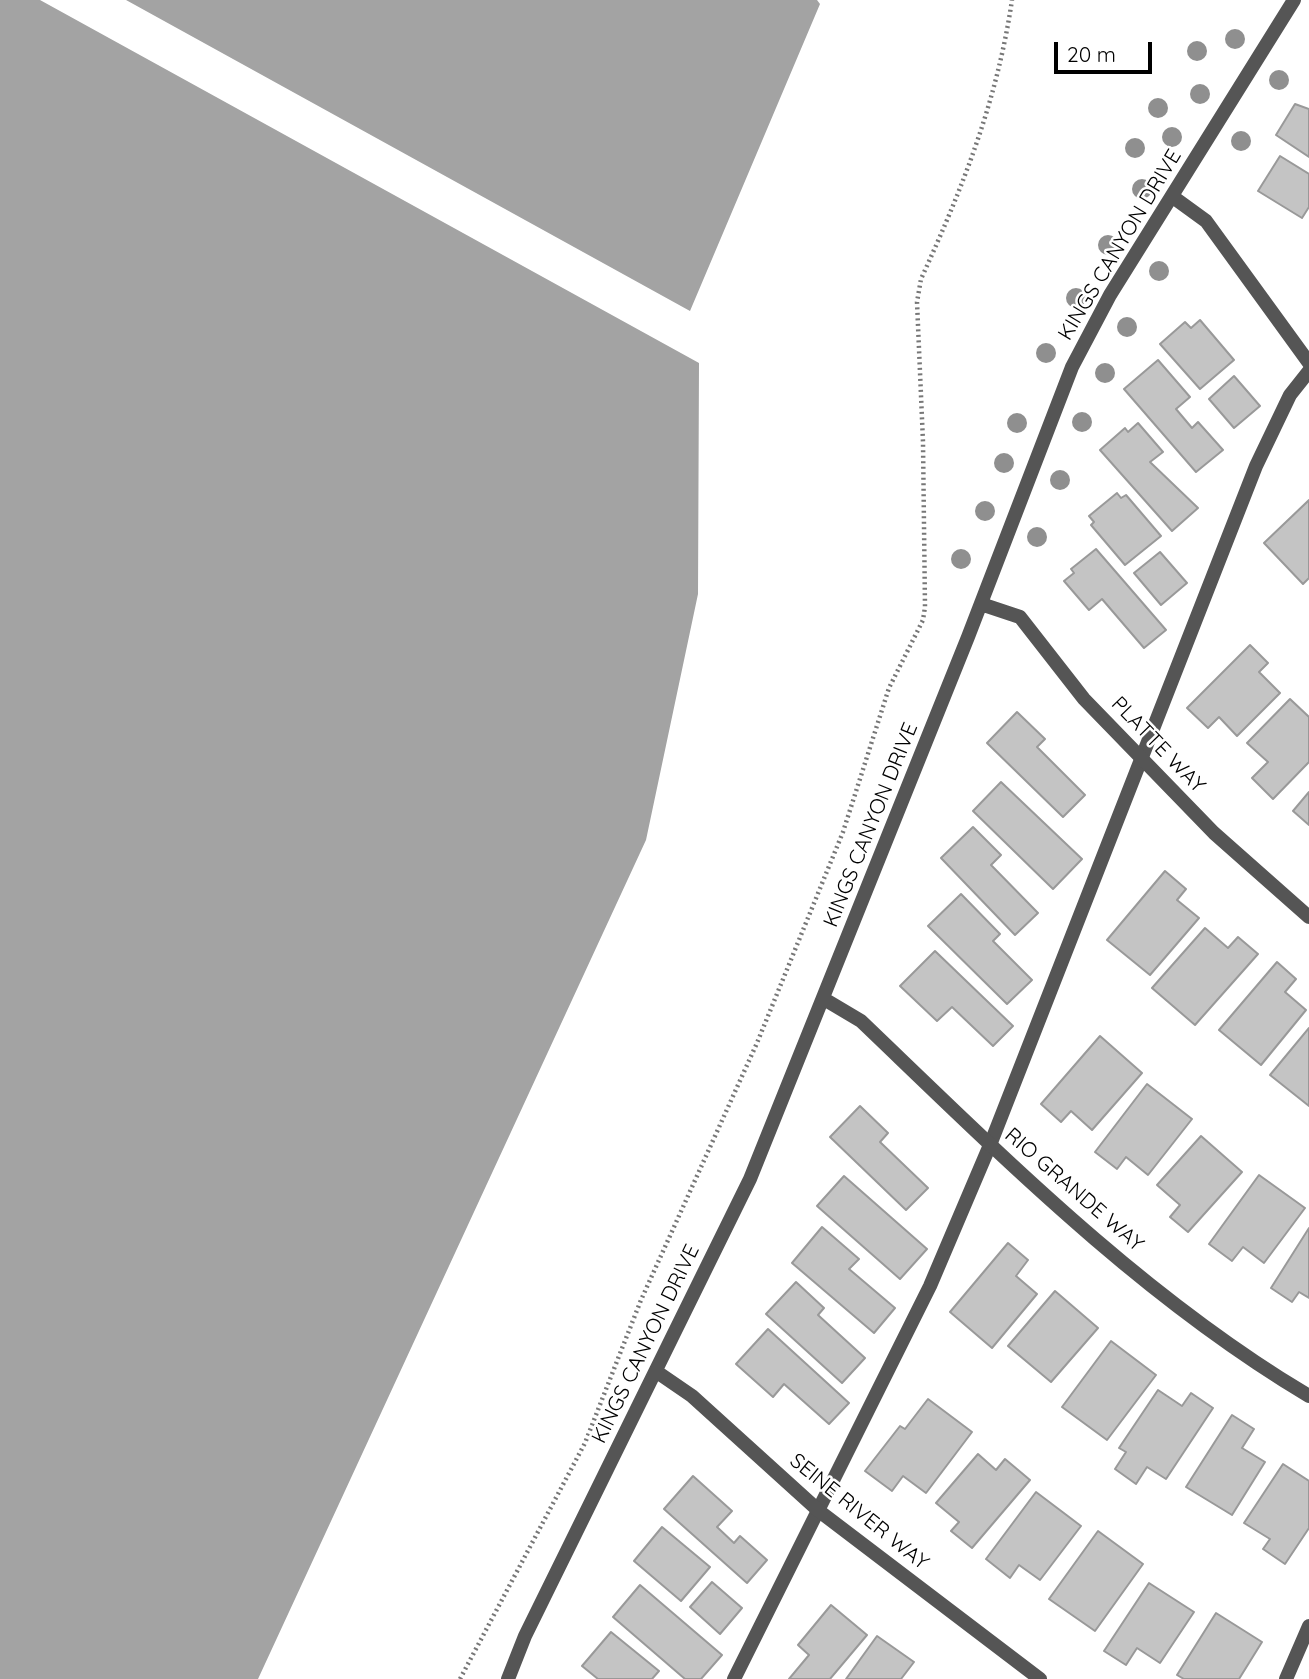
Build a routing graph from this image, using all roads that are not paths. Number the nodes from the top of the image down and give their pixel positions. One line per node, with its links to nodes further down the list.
1 (1294, 0): 2 (street, KINGS CANYON DRIVE)
2 (1172, 197): 3 (street); 5 (street, KINGS CANYON DRIVE)
3 (1309, 363)
4 (1309, 371): 6 (street)
5 (981, 604): 6 (street, PLATTE WAY); 8 (street, KINGS CANYON DRIVE)
6 (1142, 758): 7 (street, PLATTE WAY); 9 (street)
7 (1309, 917)
8 (824, 999): 9 (street, RIO GRANDE WAY); 10 (street, KINGS CANYON DRIVE)
9 (990, 1145): 11 (street, RIO GRANDE WAY); 12 (street)
10 (657, 1372): 12 (street, SEINE RIVER WAY); 14 (street, KINGS CANYON DRIVE)
11 (1309, 1396)
12 (819, 1511): 15 (street); 16 (street, SEINE RIVER WAY)
13 (1309, 1626): 17 (street)
14 (508, 1679)
15 (734, 1679)
16 (1041, 1679)
17 (1286, 1679)

